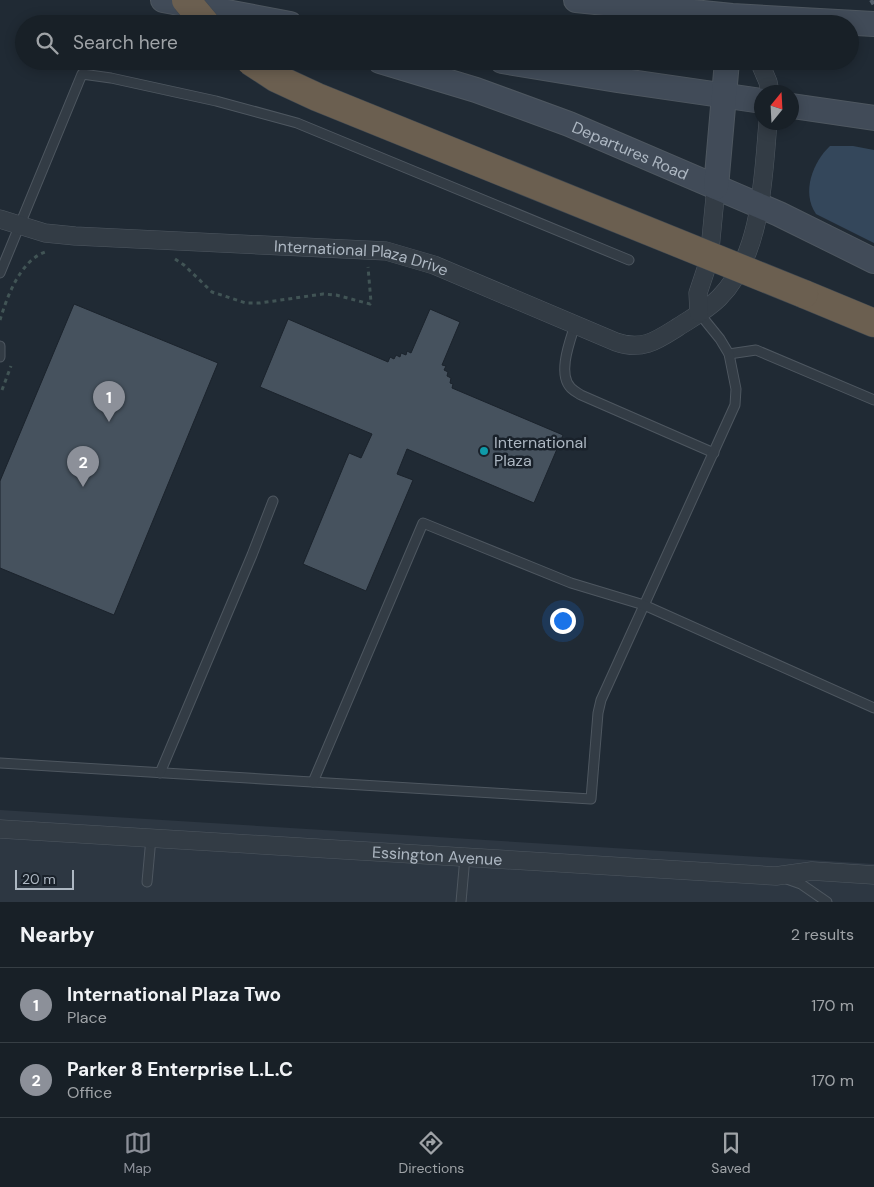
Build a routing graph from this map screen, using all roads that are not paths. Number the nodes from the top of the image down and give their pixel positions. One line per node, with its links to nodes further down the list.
1 (576, 0): 6 (street)
2 (175, 1): 3 (highway, bridge); 4 (street); 5 (street)
3 (194, 15)
4 (218, 15)
5 (245, 15)
6 (724, 15)
7 (859, 23): 8 (street)
8 (874, 24)
9 (264, 70): 28 (highway, bridge)
10 (410, 70): 20 (street, Departures Road)
11 (559, 70): 15 (street)
12 (726, 70): 15 (street)
13 (763, 70): 14 (street)
14 (768, 85)
15 (723, 96): 16 (street); 20 (street)
16 (754, 100)
17 (799, 107): 18 (street)
18 (874, 118)
19 (767, 130): 21 (street, International Plaza Drive)
20 (716, 187): 21 (street, Departures Road); 27 (street)
21 (761, 206): 25 (street, Departures Road); 27 (street, International Plaza Drive)
22 (0, 219): 23 (street, International Plaza Drive)
23 (20, 226): 24 (lane); 26 (lane); 29 (street, International Plaza Drive)
24 (629, 260)
25 (874, 261)
26 (0, 273)
27 (699, 313): 29 (street, International Plaza Drive); 31 (lane)
28 (874, 323)
29 (575, 325): 34 (lane)
30 (0, 346): 32 (lane)
31 (729, 354): 33 (lane); 34 (lane)
32 (0, 356)
33 (874, 400)
34 (714, 453): 36 (lane)
35 (273, 501): 39 (lane)
36 (644, 605): 37 (lane); 40 (lane); 40 (lane)
37 (874, 708)
38 (0, 763): 39 (lane)
39 (160, 773): 40 (lane)
40 (313, 782)
41 (0, 829): 42 (street, Essington Avenue)
42 (151, 838): 43 (street, Essington Avenue); 46 (lane)
43 (465, 856): 45 (street, Essington Avenue); 47 (lane)
44 (874, 875): 45 (street, Essington Avenue)
45 (776, 876): 48 (lane)
46 (147, 882)
47 (461, 902)
48 (827, 902)

